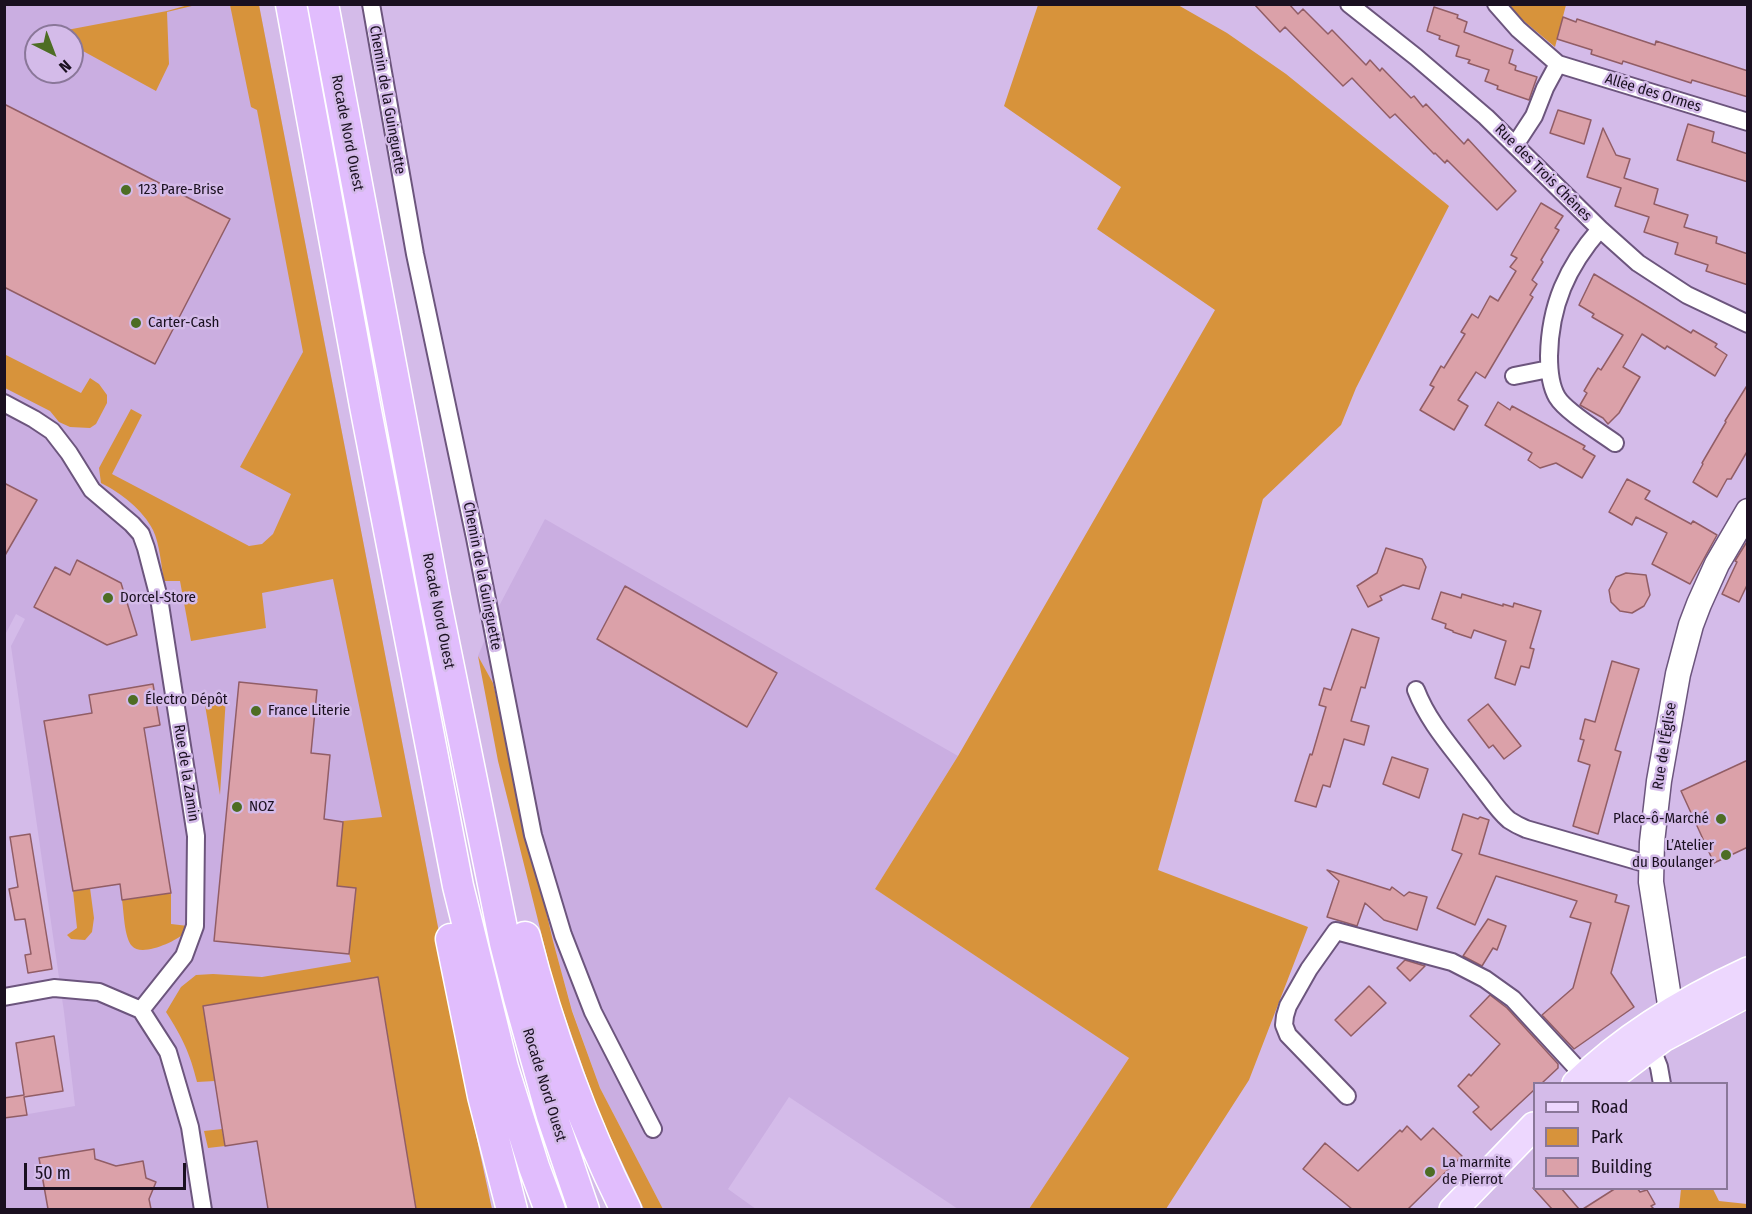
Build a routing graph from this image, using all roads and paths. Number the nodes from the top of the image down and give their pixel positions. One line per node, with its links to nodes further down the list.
1 (291, 4): 18 (highway, Rocade Nord Ouest)
2 (323, 4): 16 (highway, Rocade Nord Ouest)
3 (370, 4): 30 (street, Chemin de la Guinguette)
4 (1349, 4): 8 (street, Rue des Trois Chênes)
5 (1496, 4): 6 (street, Allée des Ormes)
6 (1558, 64): 7 (street, Allée des Ormes); 8 (street)
7 (1748, 122)
8 (1515, 145): 9 (street, Rue des Trois Chênes)
9 (1600, 229): 10 (street, Rue des Trois Chênes); 11 (street)
10 (1748, 324)
11 (1549, 369): 12 (street); 14 (street)
12 (1514, 376)
13 (4, 403): 23 (street, Rue de la Zamin)
14 (1615, 443)
15 (1748, 511): 19 (street, Rue de l'Église)
16 (435, 598): 35 (highway, Rocade Nord Ouest); 36 (highway)
17 (1416, 690): 19 (street)
18 (439, 793): 33 (highway); 34 (highway, Rocade Nord Ouest)
19 (1651, 866): 24 (street, Rue de l'Église)
20 (1748, 971): 24 (main road)
21 (1748, 993): 24 (main road)
22 (4, 997): 23 (street)
23 (141, 1010): 32 (street)
24 (1672, 1021): 25 (main road)
25 (1647, 1037): 26 (main road); 27 (street)
26 (1587, 1081): 28 (street)
27 (1662, 1082)
28 (1347, 1096)
29 (1533, 1127): 37 (main road)
30 (653, 1129)
31 (1533, 1142): 37 (main road)
32 (203, 1209)
33 (512, 1209)
34 (550, 1209)
35 (584, 1209)
36 (626, 1209)
37 (1454, 1209)

